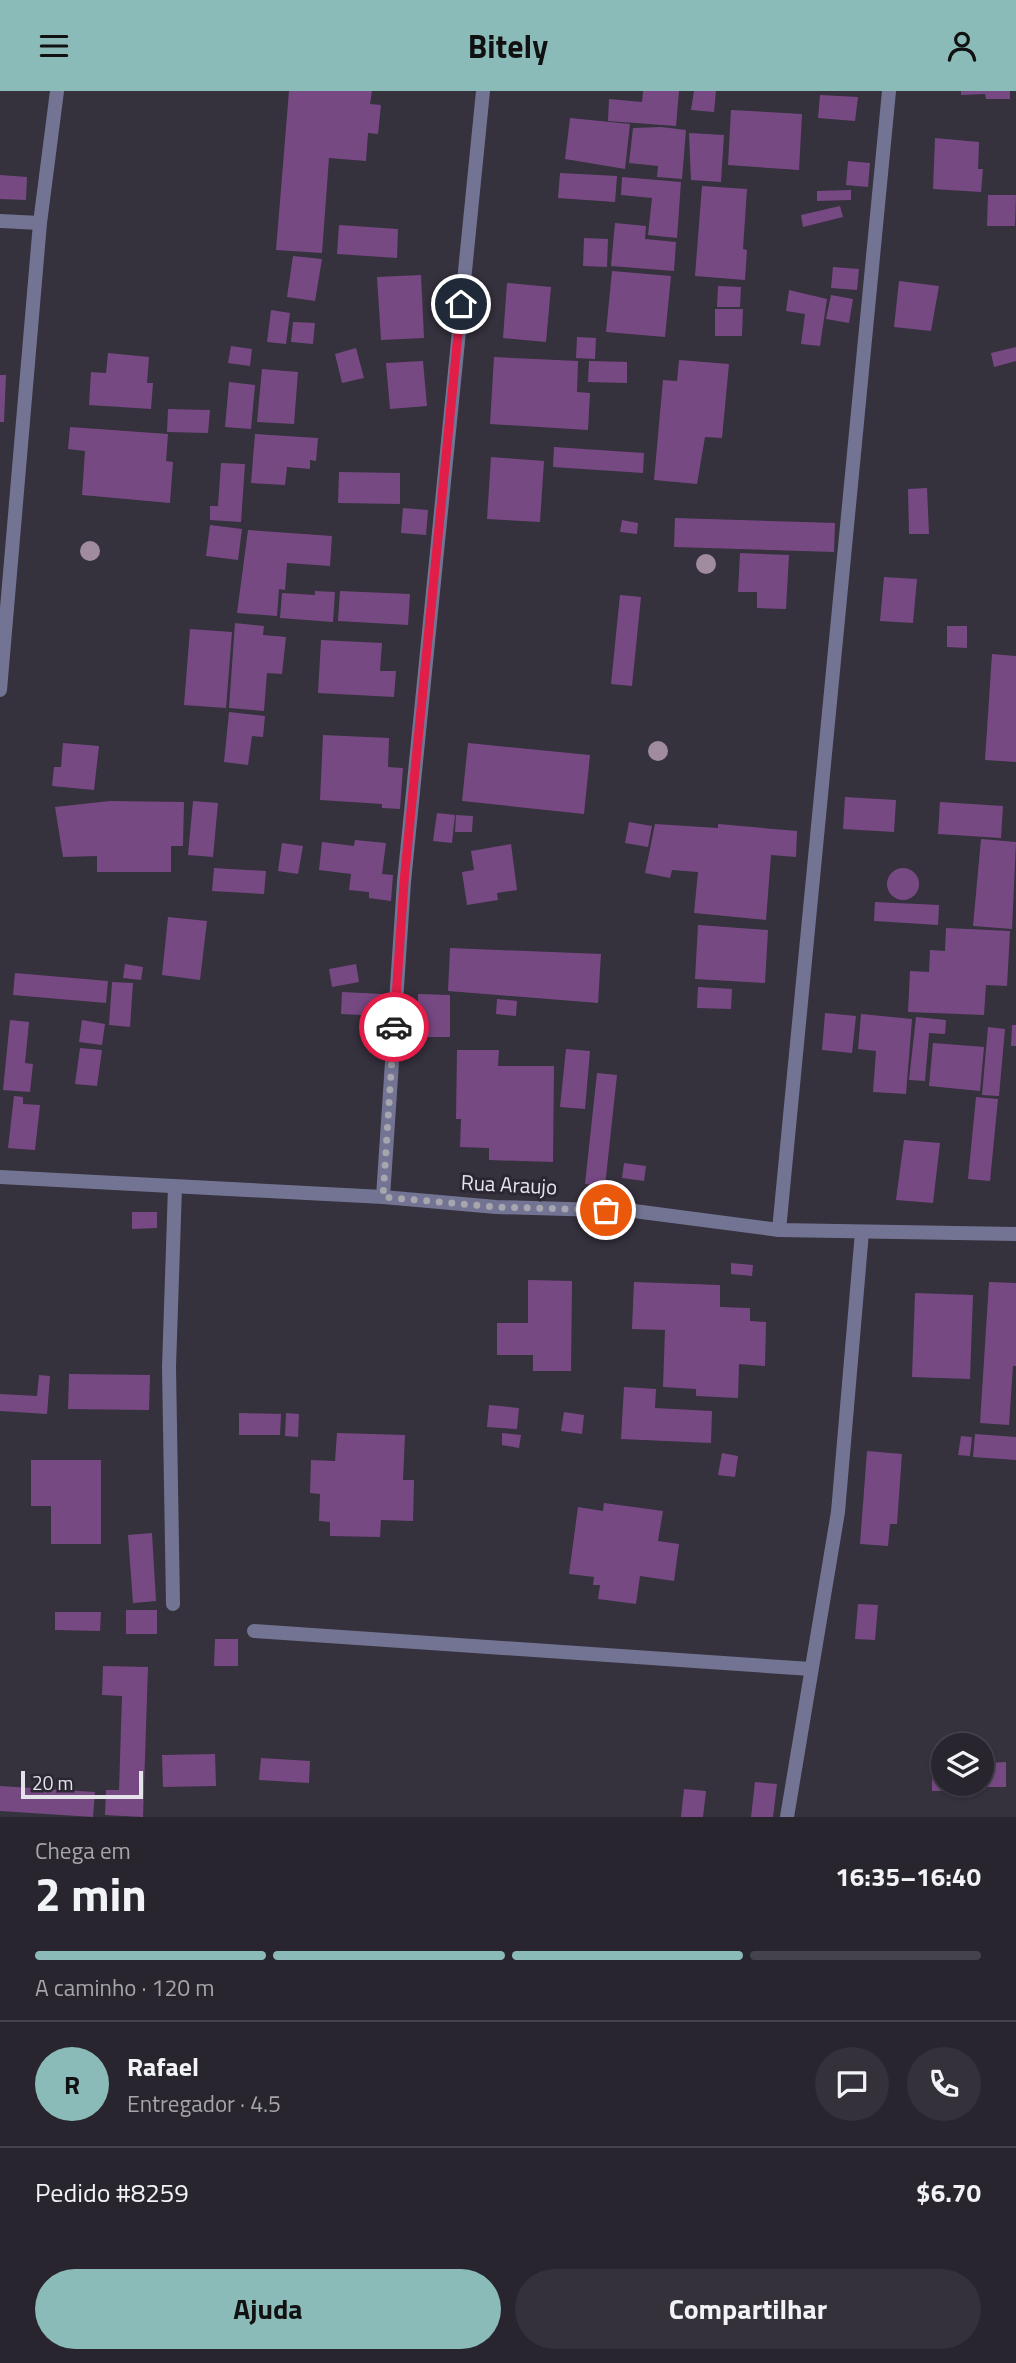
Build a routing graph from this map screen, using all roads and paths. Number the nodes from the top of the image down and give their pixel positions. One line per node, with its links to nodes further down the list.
1 (57, 91): 5 (street)
2 (483, 91): 10 (street)
3 (889, 91): 11 (street)
4 (0, 221): 5 (street)
5 (40, 223): 6 (street)
6 (3, 626): 7 (street)
7 (0, 690)
8 (0, 1177): 9 (street, Rua Araujo)
9 (175, 1187): 10 (street, Rua Araujo); 14 (street)
10 (383, 1197): 11 (street, Rua Araujo)
11 (779, 1230): 12 (street, Rua Araujo)
12 (862, 1232): 13 (street, Rua Araujo); 16 (street)
13 (1016, 1234)
14 (173, 1604)
15 (254, 1631): 16 (street)
16 (811, 1669): 17 (street)
17 (787, 1817)

